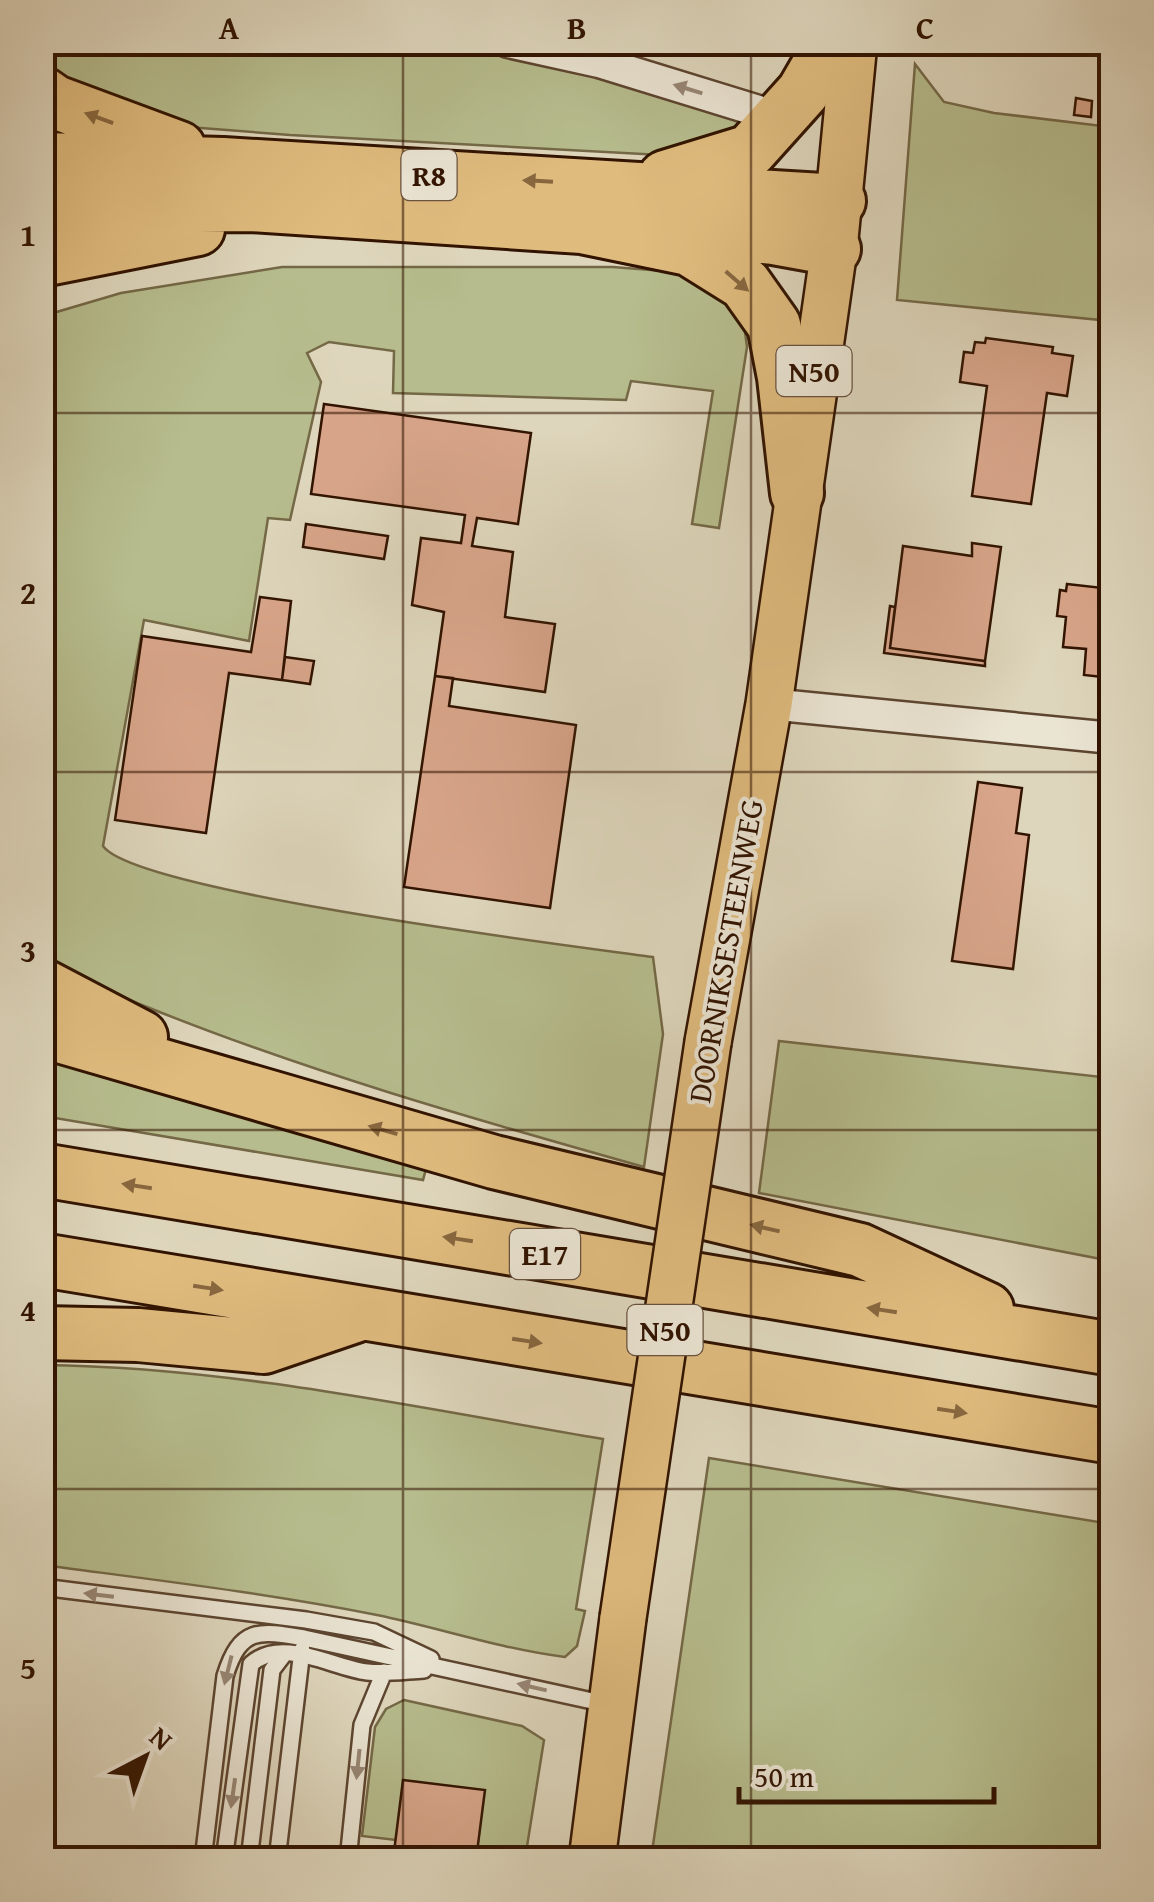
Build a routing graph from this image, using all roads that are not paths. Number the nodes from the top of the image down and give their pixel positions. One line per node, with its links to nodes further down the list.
1 (508, 42): 5 (street, one-way to 1)
2 (832, 42): 5 (highway)
3 (854, 42): 11 (main road, DOORNIKSESTEENWEG / N50)
4 (42, 94): 7 (highway, one-way to 4)
5 (781, 118): 8 (highway)
6 (42, 158): 7 (highway, R8)
7 (222, 164): 8 (highway, R8, one-way to 7)
8 (635, 186): 11 (highway, R8)
9 (42, 206): 10 (highway, R8)
10 (370, 213): 12 (highway, R8); 13 (highway)
11 (837, 225): 12 (highway, R8); 14 (main road, DOORNIKSESTEENWEG / N50)
12 (582, 227): 14 (highway, one-way to 14)
13 (42, 260)
14 (798, 493): 15 (main road, DOORNIKSESTEENWEG / N50)
15 (768, 704): 16 (street); 33 (main road, DOORNIKSESTEENWEG / N50, bridge)
16 (1112, 738)
17 (42, 984): 19 (highway)
18 (42, 1030): 19 (highway)
19 (215, 1082): 24 (highway, one-way to 19)
20 (42, 1170): 24 (highway, E17, one-way to 20)
21 (42, 1260): 22 (highway, one-way to 22)
22 (362, 1313): 23 (highway); 26 (highway, one-way to 26)
23 (42, 1333)
24 (1047, 1337): 25 (highway, E17)
25 (1112, 1349)
26 (1112, 1437)
27 (42, 1588): 28 (lane, one-way to 27)
28 (306, 1620): 29 (lane); 31 (lane)
29 (304, 1638): 30 (lane); 31 (lane); 34 (lane, one-way to 34)
30 (293, 1654): 32 (lane); 35 (lane, one-way to 35); 36 (lane); 37 (lane)
31 (453, 1669): 32 (lane); 33 (lane, one-way to 31)
32 (384, 1672): 38 (lane, one-way to 38)
33 (610, 1705): 39 (main road, DOORNIKSESTEENWEG / N50)
34 (203, 1860)
35 (224, 1860)
36 (249, 1860)
37 (276, 1860)
38 (348, 1860)
39 (592, 1860)

